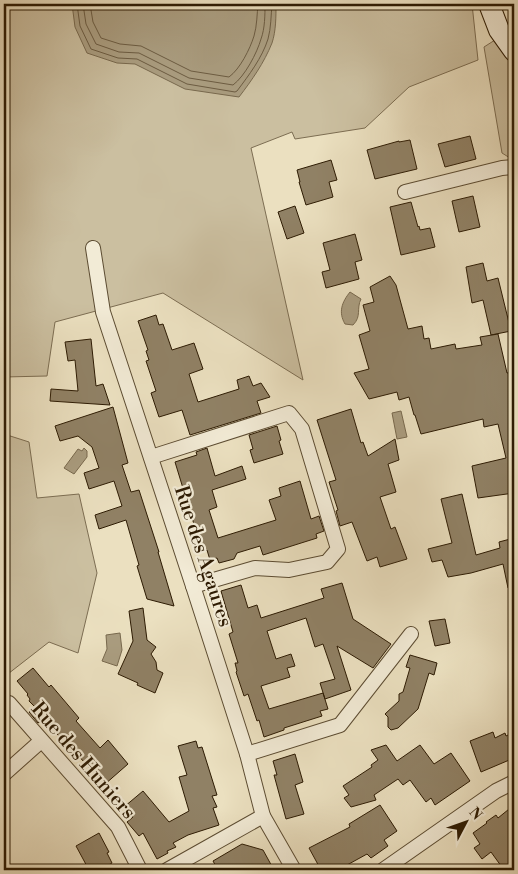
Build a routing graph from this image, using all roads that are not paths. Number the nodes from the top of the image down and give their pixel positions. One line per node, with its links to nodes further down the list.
1 (489, 4): 2 (street)
2 (514, 51)
3 (514, 167): 4 (street); 5 (street)
4 (514, 172)
5 (405, 192)
6 (93, 248): 7 (street, Rue des Agaures)
7 (151, 457): 8 (street, Rue des Agaures); 8 (street)
8 (193, 586): 12 (street, Rue des Agaures)
9 (411, 634): 12 (street)
10 (9, 703): 11 (street, Rue des Huniers)
11 (41, 740): 13 (street); 16 (street, Rue des Huniers)
12 (247, 754): 15 (street, Rue des Agaures)
13 (4, 774)
14 (514, 782): 19 (street)
15 (264, 816): 17 (street); 18 (street, Rue des Agaures)
16 (140, 870)
17 (167, 870)
18 (294, 870)
19 (383, 870)

